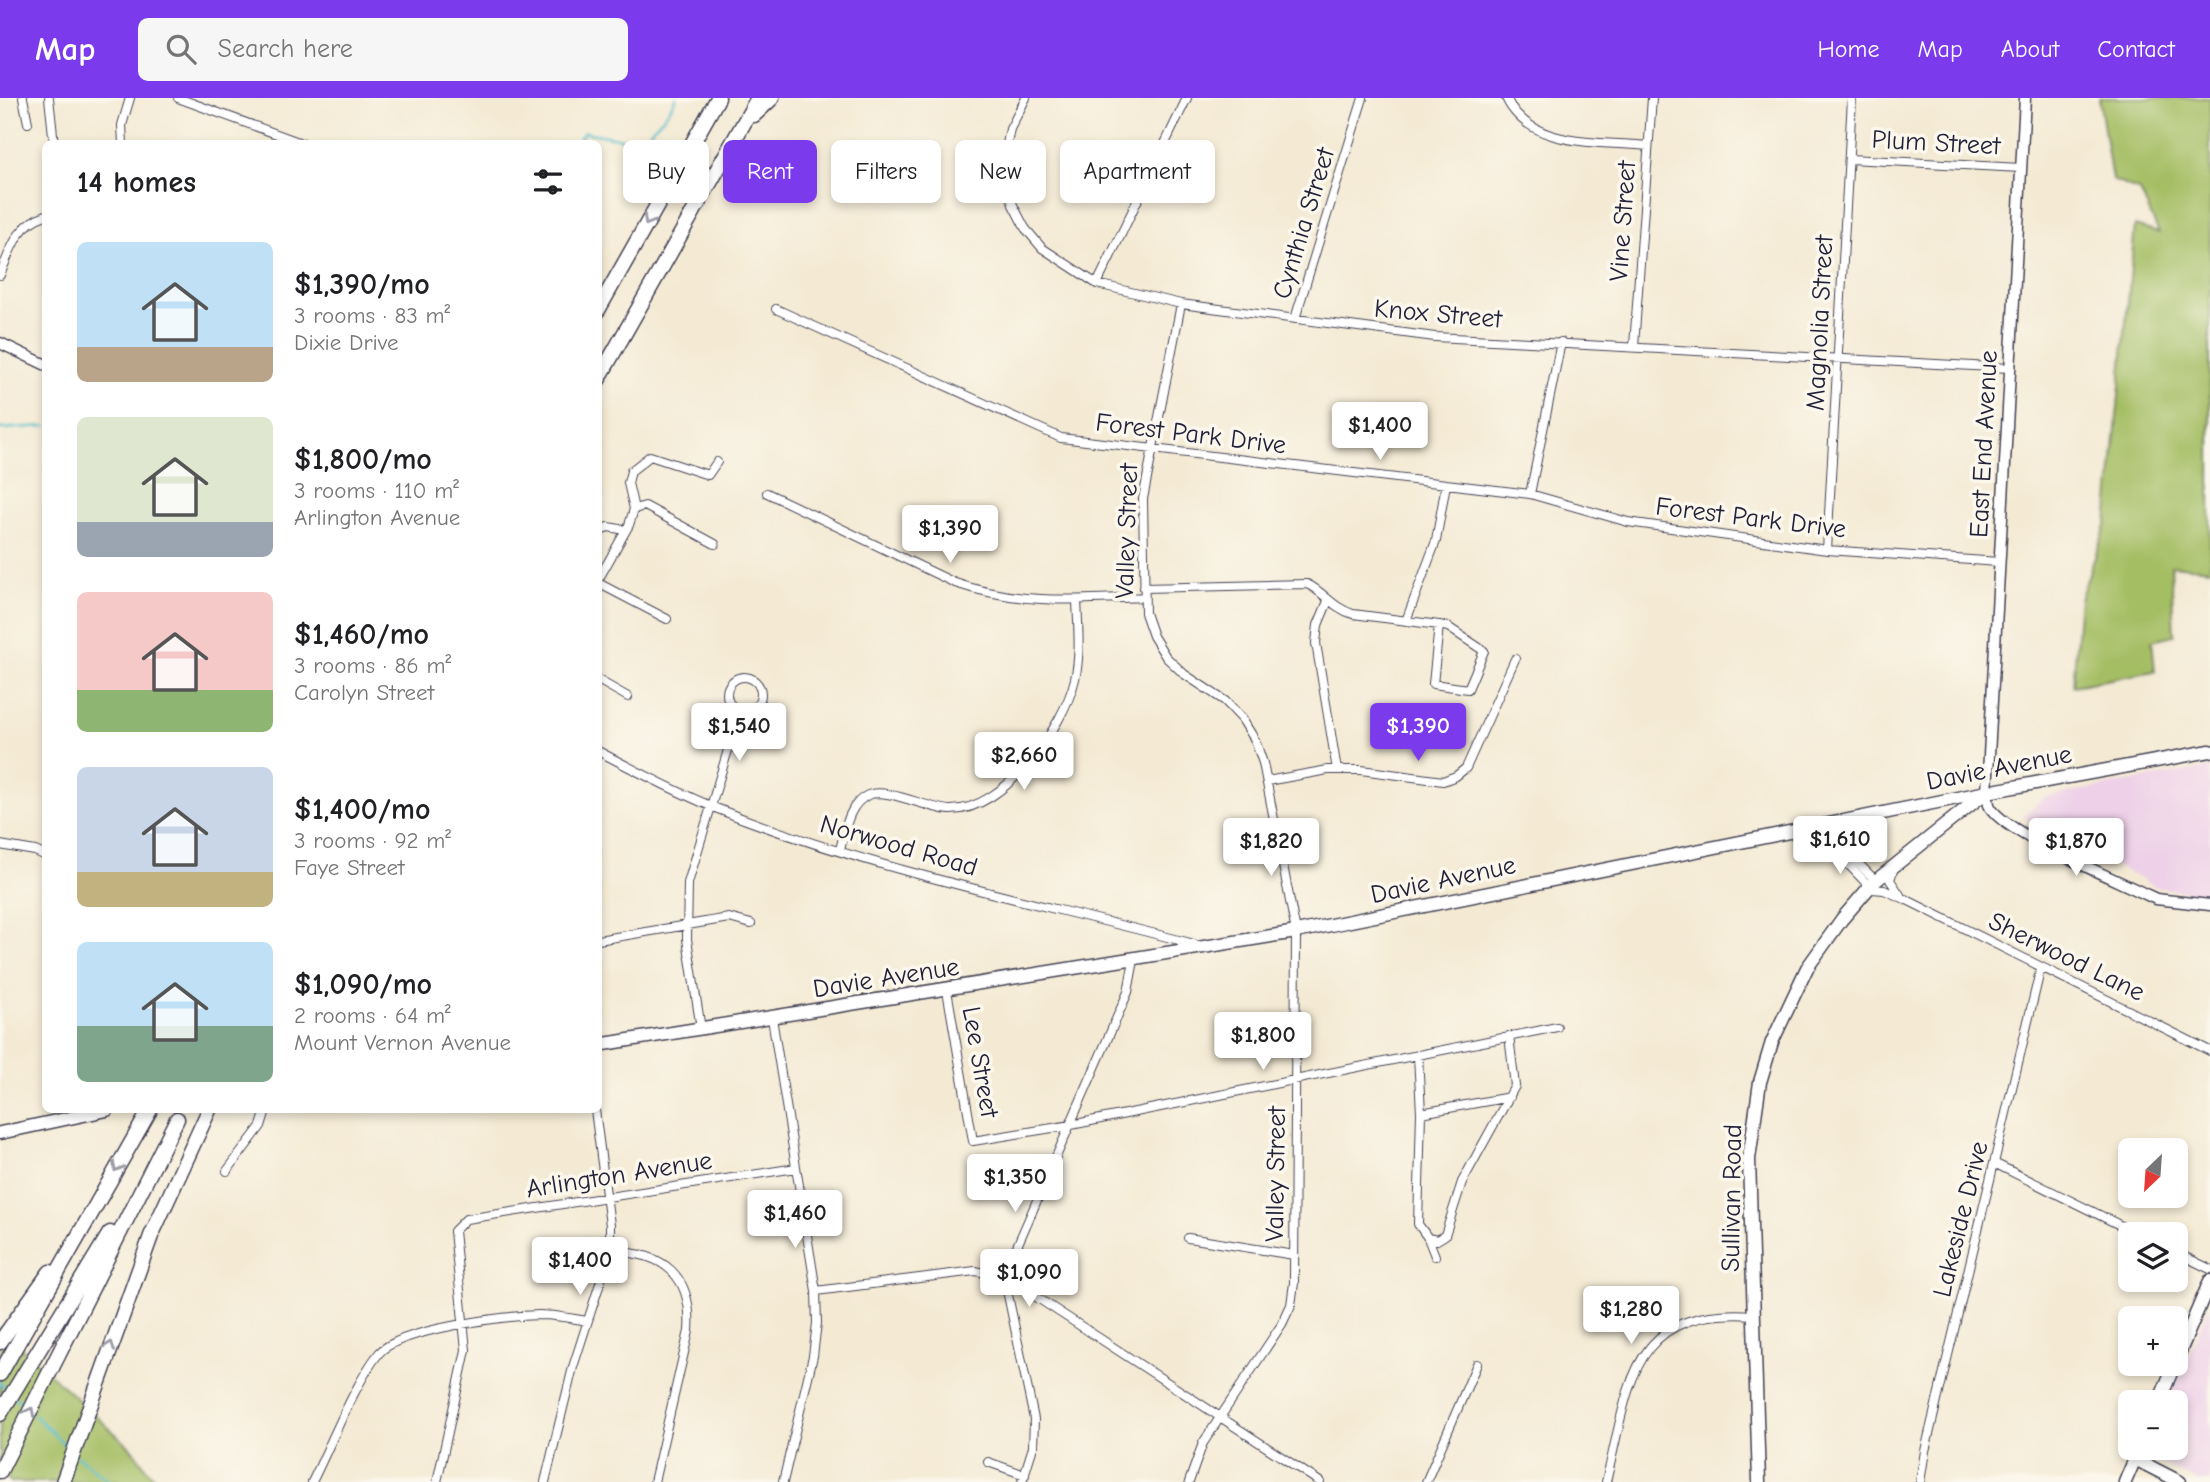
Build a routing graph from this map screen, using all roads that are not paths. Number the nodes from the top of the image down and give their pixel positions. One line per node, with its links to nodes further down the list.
1 (23, 98): 15 (street)
2 (49, 98): 17 (street)
3 (130, 98): 18 (street)
4 (178, 98): 19 (street)
5 (718, 98): 26 (highway, one-way to 26)
6 (758, 98): 16 (highway)
7 (772, 98): 16 (highway)
8 (1026, 98): 25 (street, Knox Street)
9 (1187, 98): 25 (street)
10 (1363, 98): 29 (street, Cynthia Street)
11 (1506, 98): 20 (street)
12 (1652, 98): 20 (street, Vine Street)
13 (1853, 98): 21 (street, Magnolia Street)
14 (2025, 98): 22 (street, East End Avenue)
15 (28, 123)
16 (743, 126): 36 (highway)
17 (54, 140)
18 (122, 140)
19 (293, 140)
20 (1648, 146): 32 (street, Vine Street)
21 (1849, 159): 22 (street, Plum Street); 33 (street, Magnolia Street)
22 (2021, 167): 35 (street, East End Avenue)
23 (42, 216): 24 (street)
24 (0, 275)
25 (1097, 284): 27 (street, Knox Street)
26 (602, 303)
27 (1181, 304): 29 (street, Knox Street); 37 (street, Valley Street)
28 (776, 309): 37 (street, Forest Park Drive)
29 (1295, 319): 30 (street, Knox Street)
30 (1561, 342): 32 (street, Knox Street); 41 (street)
31 (0, 344): 34 (street)
32 (1634, 346): 33 (street, Knox Street)
33 (1838, 358): 35 (street, Knox Street); 46 (street, Magnolia Street)
34 (42, 363)
35 (2010, 368): 47 (street, East End Avenue)
36 (602, 373)
37 (1150, 450): 39 (street, Forest Park Drive); 50 (street, Valley Street)
38 (717, 462): 42 (street)
39 (1446, 484): 41 (street, Forest Park Drive); 54 (street)
40 (767, 493): 51 (street)
41 (1530, 494): 46 (street, Forest Park Drive)
42 (634, 509): 44 (street); 45 (street)
43 (602, 529): 44 (street)
44 (626, 530): 48 (street)
45 (715, 544)
46 (1827, 550): 47 (street, Forest Park Drive)
47 (1999, 562): 64 (street, East End Avenue)
48 (602, 575)
49 (602, 584): 53 (street)
50 (1144, 592): 51 (street); 52 (street); 63 (street, Valley Street)
51 (1077, 600): 69 (street)
52 (1328, 601): 54 (street); 62 (street)
53 (667, 619)
54 (1406, 621): 55 (street)
55 (1440, 625): 55 (street)
56 (1515, 659): 62 (street)
57 (602, 683): 58 (street)
58 (628, 697)
59 (740, 710): 59 (street); 65 (street)
60 (2210, 751): 64 (main road, Davie Avenue)
61 (602, 753): 65 (street, Norwood Road)
62 (1338, 770): 63 (street)
63 (1267, 781): 77 (street, Valley Street)
64 (1987, 792): 66 (main road, Davie Avenue); 71 (main road, Sullivan Road); 74 (street)
65 (711, 806): 69 (street, Norwood Road); 75 (street)
66 (1847, 820): 67 (main road, Davie Avenue); 72 (street, Sherwood Lane)
67 (1805, 828): 72 (street); 77 (main road, Davie Avenue)
68 (0, 845): 70 (street)
69 (841, 850): 79 (street, Norwood Road)
70 (42, 854)
71 (1895, 866): 72 (main road, Sullivan Road); 73 (street)
72 (1873, 884): 73 (street, Sherwood Lane); 117 (main road, Sullivan Road)
73 (1905, 899): 81 (street, Sherwood Lane)
74 (2210, 905)
75 (686, 923): 76 (street); 78 (street); 85 (street)
76 (751, 924)
77 (1296, 932): 79 (main road, Davie Avenue); 90 (street, Valley Street)
78 (602, 939)
79 (1195, 949): 80 (main road, Davie Avenue)
80 (1134, 960): 82 (main road, Davie Avenue); 99 (street)
81 (2041, 967): 88 (street, Sherwood Lane); 101 (street, Lakeside Drive)
82 (947, 990): 83 (main road, Davie Avenue); 99 (street, Lee Street)
83 (772, 1018): 85 (main road, Davie Avenue); 102 (street)
84 (1557, 1027): 86 (street)
85 (701, 1029): 87 (main road, Davie Avenue)
86 (1510, 1036): 89 (street); 91 (street)
87 (602, 1044)
88 (2210, 1051)
89 (1418, 1055): 90 (street); 97 (street)
90 (1297, 1080): 99 (street); 110 (street, Valley Street)
91 (1510, 1097): 97 (street); 108 (street)
92 (82, 1113): 100 (main road)
93 (148, 1113): 105 (highway, one-way to 105)
94 (208, 1113): 131 (highway, one-way to 94)
95 (265, 1113): 103 (street)
96 (594, 1113): 104 (street)
97 (1421, 1113): 108 (street)
98 (180, 1114): 124 (highway); 129 (highway, one-way to 98)
99 (1071, 1125): 114 (street)
100 (0, 1133)
101 (1996, 1164): 106 (street); 142 (street, Lakeside Drive)
102 (796, 1168): 104 (street, Arlington Avenue); 116 (street)
103 (227, 1171)
104 (606, 1198): 109 (street); 119 (street, Arlington Avenue)
105 (97, 1204): 121 (highway); 123 (highway)
106 (2118, 1224)
107 (1188, 1238): 110 (street)
108 (1428, 1238): 111 (street)
109 (610, 1252): 118 (street); 135 (street)
110 (1294, 1255): 125 (street, Valley Street)
111 (1435, 1256)
112 (2188, 1258): 113 (street)
113 (2210, 1269)
114 (1004, 1276): 116 (street); 125 (street); 130 (street)
115 (2210, 1281): 120 (main road)
116 (816, 1291): 136 (street)
117 (1754, 1315): 140 (street); 141 (main road, Sullivan Road)
118 (587, 1321): 119 (street); 134 (street)
119 (465, 1325): 132 (street); 133 (street)
120 (2188, 1333)
121 (0, 1342)
122 (1477, 1364): 139 (street)
123 (0, 1374)
124 (0, 1415)
125 (1220, 1416): 137 (street, Valley Street); 138 (street)
126 (2134, 1460): 143 (main road)
127 (2147, 1460): 144 (main road)
128 (988, 1462): 130 (street)
129 (0, 1471)
130 (1023, 1479)
131 (63, 1482)
132 (312, 1482)
133 (437, 1482)
134 (545, 1482)
135 (654, 1482)
136 (783, 1482)
137 (1189, 1482)
138 (1320, 1482)
139 (1426, 1482)
140 (1606, 1482)
141 (1759, 1482)
142 (1920, 1482)
143 (2125, 1482)
144 (2180, 1482)

